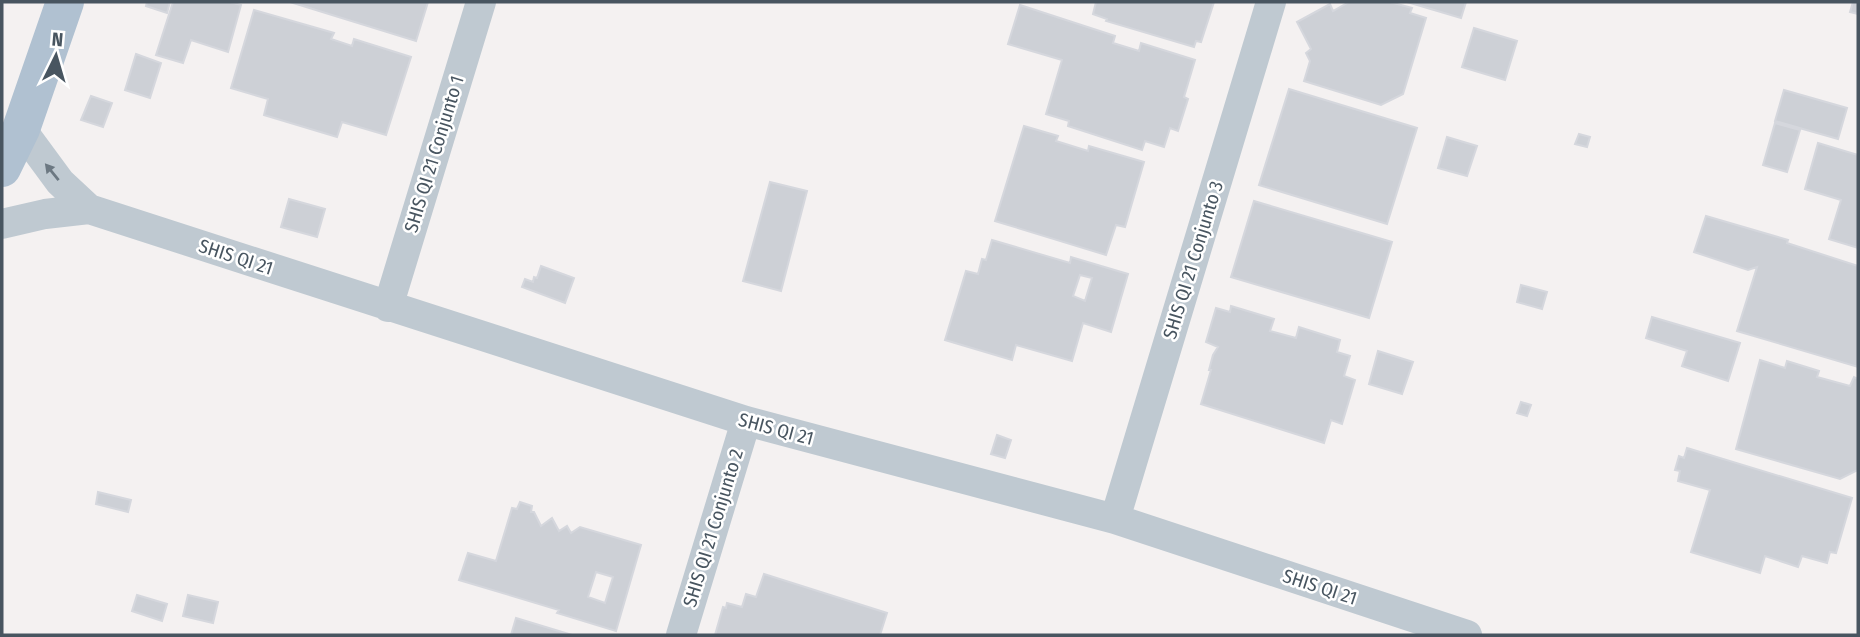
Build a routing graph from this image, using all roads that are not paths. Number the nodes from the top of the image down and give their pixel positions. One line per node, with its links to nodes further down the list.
1 (65, 2): 4 (main road)
2 (481, 2): 8 (street, SHIS QI 21 Conjunto 1)
3 (1271, 2): 10 (street, SHIS QI 21 Conjunto 3)
4 (22, 129): 5 (main road); 6 (street, SHIS QI 21, one-way to 4)
5 (2, 168)
6 (89, 209): 7 (street, SHIS QI 21); 8 (street, SHIS QI 21)
7 (2, 224)
8 (388, 307): 9 (street, SHIS QI 21)
9 (746, 421): 10 (street, SHIS QI 21); 11 (street, SHIS QI 21 Conjunto 2)
10 (1115, 519): 12 (street, SHIS QI 21)
11 (681, 635)
12 (1467, 635)

